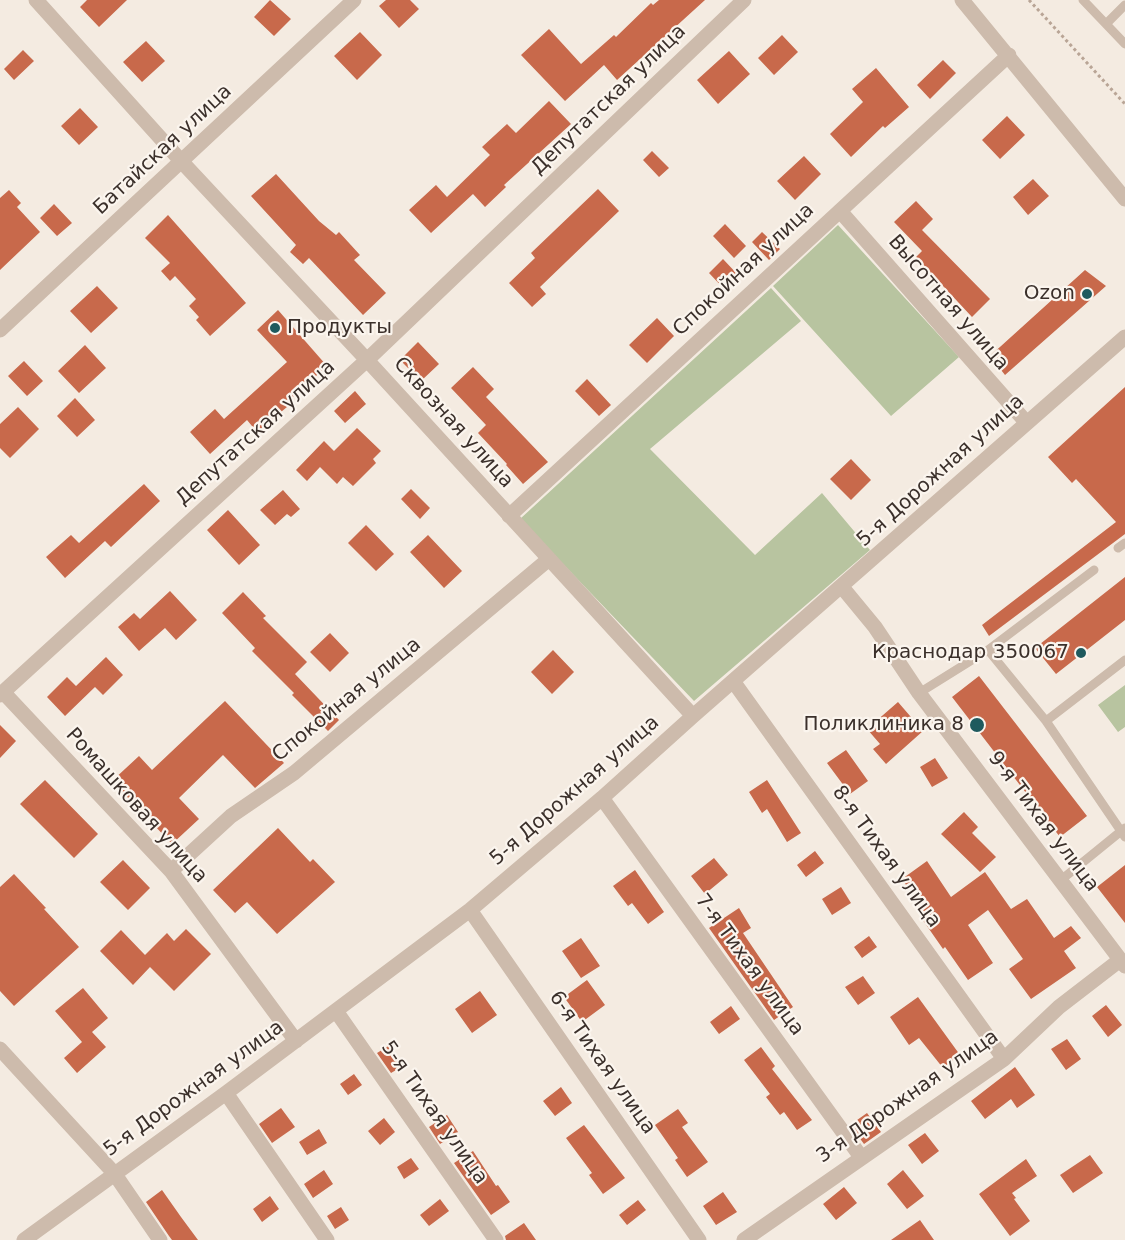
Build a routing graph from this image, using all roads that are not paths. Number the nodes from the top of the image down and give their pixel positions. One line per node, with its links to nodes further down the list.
1 (36, 0): 10 (street, Сквозная улица)
2 (354, 0): 10 (street, Батайская улица)
3 (744, 0): 15 (street, Депутатская улица)
4 (962, 0): 9 (street)
5 (1083, 0): 7 (lane)
6 (1125, 5): 7 (lane)
7 (1106, 24): 8 (lane)
8 (1125, 44)
9 (1009, 55): 11 (street); 12 (street, Спокойная улица)
10 (182, 162): 13 (street, Батайская улица); 15 (street, Сквозная улица)
11 (1125, 199)
12 (840, 211): 16 (street, Высотная улица); 17 (street, Спокойная улица)
13 (0, 330)
14 (1125, 337): 16 (street, 5-я Дорожная улица)
15 (368, 360): 17 (street, Сквозная улица); 24 (street, Депутатская улица)
16 (1026, 422): 20 (street, 5-я Дорожная улица)
17 (510, 516): 18 (street, Сквозная улица)
18 (549, 560): 26 (street, Сквозная улица); 30 (street, Спокойная улица)
19 (1094, 570): 21 (lane)
20 (842, 587): 23 (street, 5-я Дорожная улица); 25 (street, 9-я Тихая улица)
21 (988, 650): 25 (lane); 27 (lane)
22 (1125, 660): 27 (lane)
23 (733, 681): 26 (street, 5-я Дорожная улица); 37 (street, 8-я Тихая улица)
24 (2, 693): 30 (street, Ромашковая улица)
25 (919, 693): 31 (street, 9-я Тихая улица)
26 (693, 716): 28 (street, 5-я Дорожная улица)
27 (1046, 721): 29 (lane)
28 (602, 798): 32 (street, 5-я Дорожная улица); 39 (street, 7-я Тихая улица)
29 (1124, 832): 31 (lane)
30 (171, 871): 35 (street, Ромашковая улица)
31 (1061, 880): 33 (street, 9-я Тихая улица)
32 (470, 910): 34 (street, 5-я Дорожная улица); 45 (street, 6-я Тихая улица)
33 (1122, 963): 37 (street, 3-я Дорожная улица)
34 (336, 1011): 35 (street, 5-я Дорожная улица); 44 (street, 5-я Тихая улица)
35 (296, 1041): 38 (street, 5-я Дорожная улица)
36 (0, 1048): 40 (street)
37 (1004, 1059): 39 (street, 3-я Дорожная улица)
38 (226, 1093): 40 (street, 5-я Дорожная улица); 43 (street)
39 (861, 1156): 46 (street, 3-я Дорожная улица)
40 (114, 1173): 41 (street, 5-я Дорожная улица); 42 (street)
41 (24, 1240)
42 (160, 1240)
43 (327, 1240)
44 (496, 1240)
45 (699, 1240)
46 (744, 1240)

